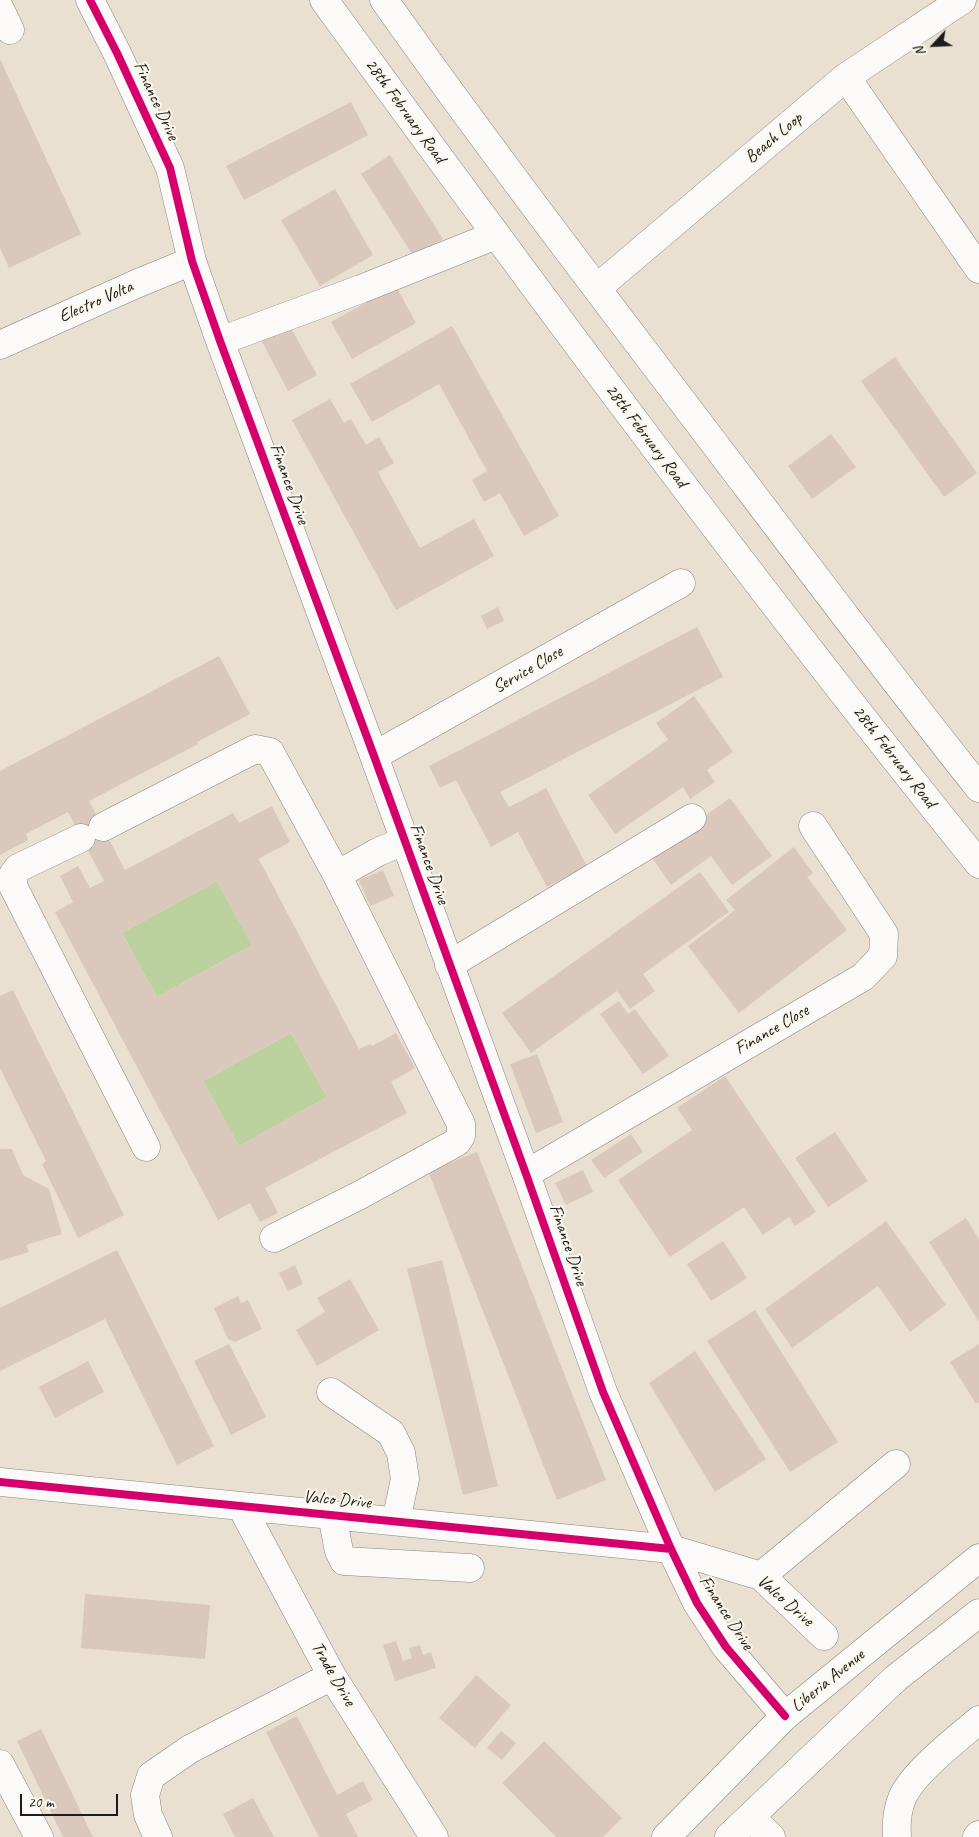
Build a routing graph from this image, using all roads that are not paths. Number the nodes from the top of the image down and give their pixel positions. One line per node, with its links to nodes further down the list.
1 (90, 0): 7 (street, Finance Drive)
2 (324, 0): 6 (street, 28th February Road)
3 (384, 0): 9 (street)
4 (962, 0): 5 (street, Beach Loop)
5 (846, 77): 8 (street); 9 (street, Beach Loop)
6 (496, 236): 10 (street); 18 (street, 28th February Road)
7 (192, 261): 10 (street, Finance Drive); 11 (street, Electro Volta)
8 (979, 269)
9 (596, 288): 14 (street)
10 (220, 341): 13 (street, Finance Drive)
11 (0, 345)
12 (681, 583): 13 (street, Service Close)
13 (374, 756): 17 (street, Finance Drive)
14 (979, 788)
15 (692, 818): 21 (street)
16 (813, 826): 23 (street, Finance Close)
17 (404, 841): 19 (street); 21 (street, Finance Drive)
18 (979, 864)
19 (337, 875): 20 (street); 24 (street)
20 (6, 879): 22 (street)
21 (449, 965): 23 (street, Finance Drive)
22 (146, 1147)
23 (526, 1174): 31 (street, Finance Drive)
24 (274, 1238)
25 (332, 1392): 30 (street)
26 (896, 1464): 34 (street)
27 (0, 1482): 28 (street, Valco Drive)
28 (241, 1506): 29 (street, Valco Drive); 37 (street, Trade Drive)
29 (332, 1515): 30 (street, Valco Drive); 33 (street)
30 (396, 1521): 31 (street, Valco Drive)
31 (671, 1549): 34 (street, Valco Drive); 38 (street, Finance Drive)
32 (979, 1558): 38 (street, Liberia Avenue)
33 (470, 1568)
34 (761, 1576): 36 (street, Valco Drive)
35 (979, 1613): 41 (street)
36 (824, 1636)
37 (332, 1676): 43 (street); 44 (street, Trade Drive)
38 (785, 1716): 45 (street, Liberia Avenue)
39 (979, 1720): 48 (street)
40 (0, 1764): 42 (street)
41 (751, 1818): 46 (street); 47 (street)
42 (39, 1837)
43 (158, 1837)
44 (434, 1837)
45 (666, 1837)
46 (729, 1837)
47 (771, 1837)
48 (897, 1837)

